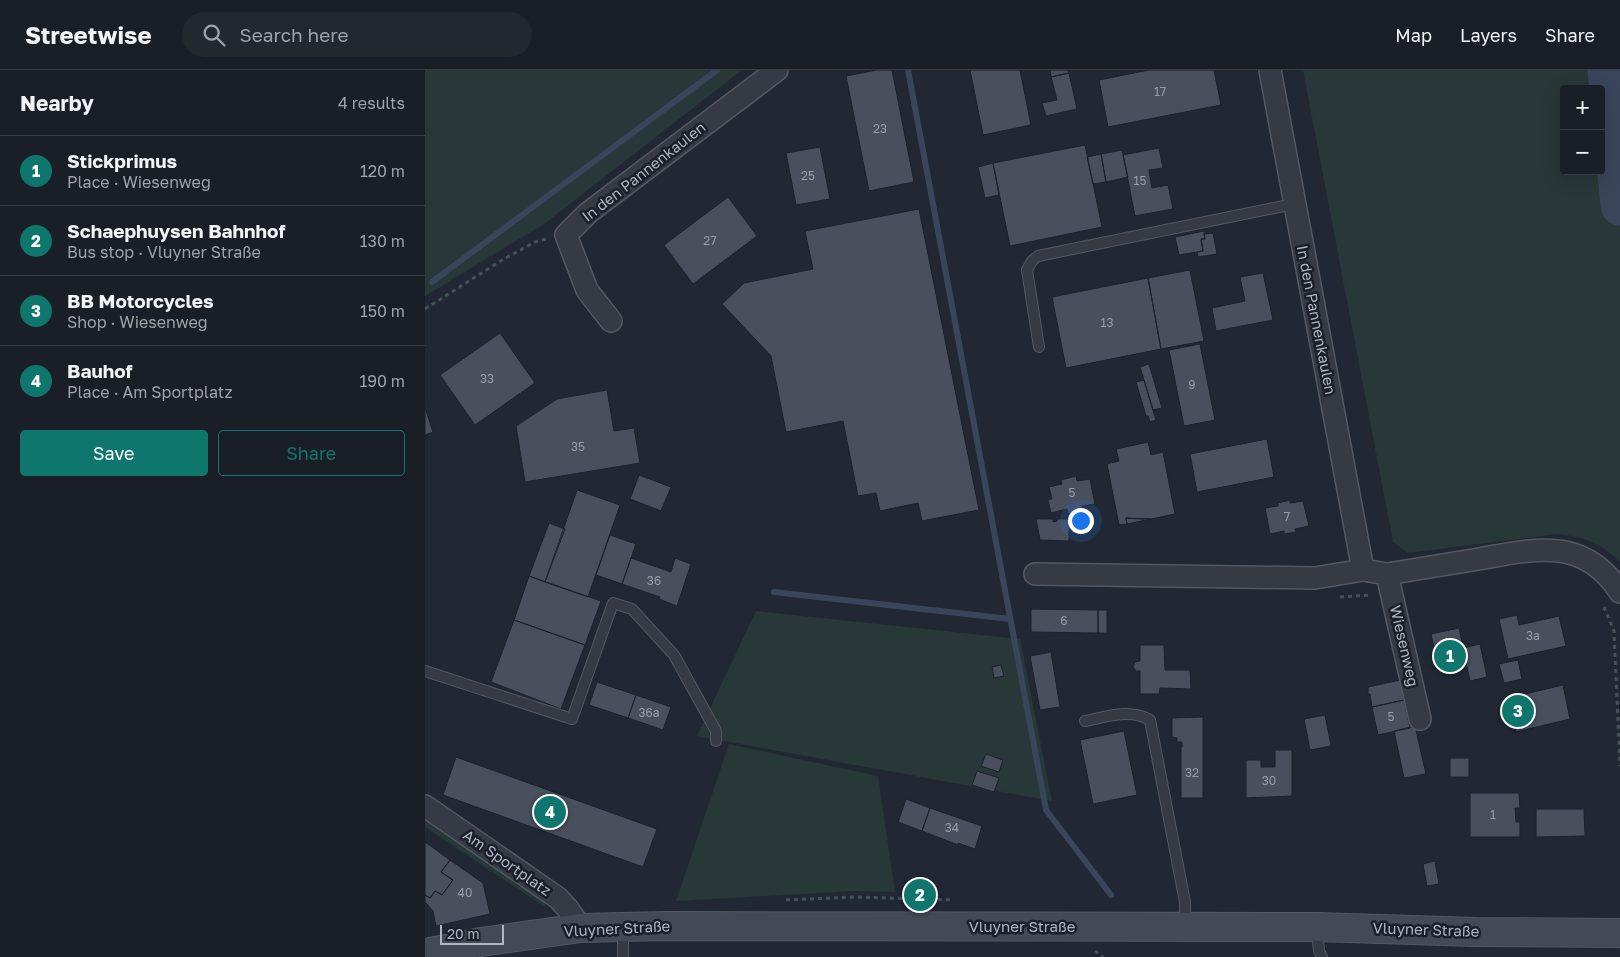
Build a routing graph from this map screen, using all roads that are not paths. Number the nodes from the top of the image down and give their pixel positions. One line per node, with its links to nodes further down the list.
1 (777, 70): 4 (street, In den Pannenkaulen)
2 (1270, 70): 3 (street, In den Pannenkaulen)
3 (1294, 204): 5 (lane); 6 (street, In den Pannenkaulen)
4 (611, 321)
5 (1039, 347)
6 (1363, 570): 7 (street); 8 (street)
7 (1035, 574)
8 (1387, 574): 9 (street); 11 (street, Wiesenweg)
9 (1610, 596)
10 (425, 670): 13 (lane)
11 (1420, 719)
12 (1085, 721): 17 (lane)
13 (716, 741)
14 (425, 806): 18 (street, Am Sportplatz)
15 (1317, 926): 17 (main road, Vluyner Straße); 19 (main road, Vluyner Straße); 22 (lane)
16 (623, 927): 17 (main road, Vluyner Straße); 18 (main road, Vluyner Straße); 21 (lane)
17 (1185, 927)
18 (581, 928): 20 (main road, Vluyner Straße)
19 (1620, 933)
20 (425, 953)
21 (623, 957)
22 (1322, 957)

